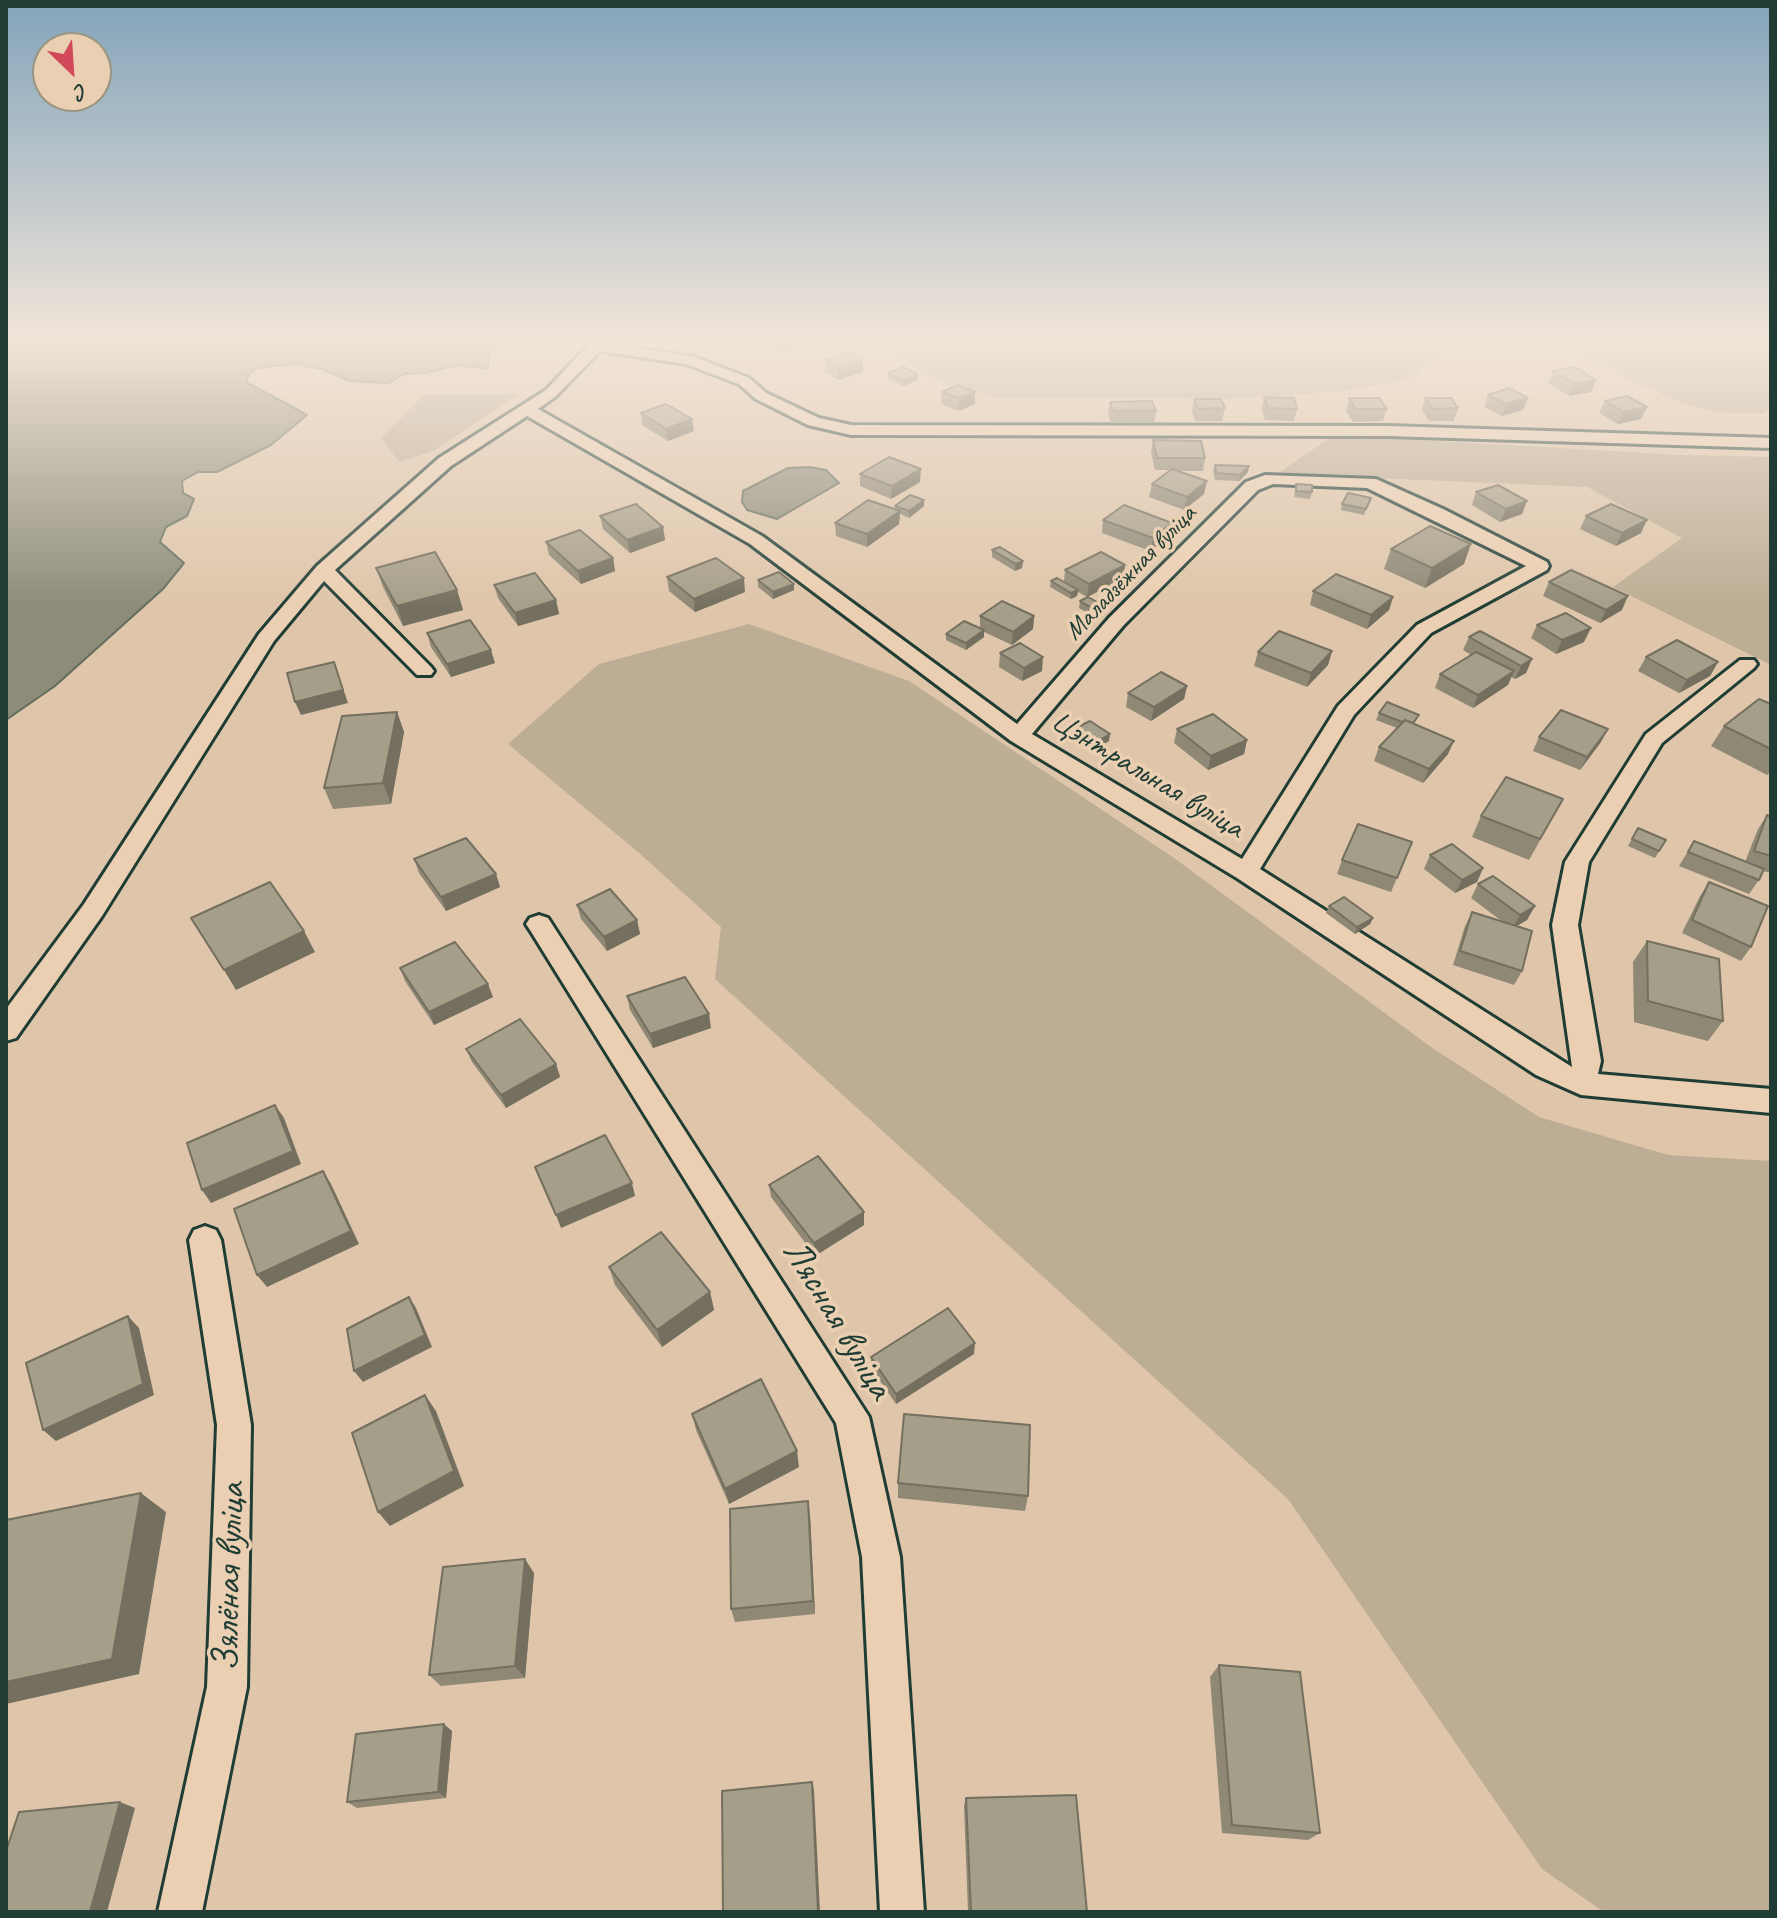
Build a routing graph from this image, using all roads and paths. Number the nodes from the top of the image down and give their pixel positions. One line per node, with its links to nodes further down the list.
1 (497, 429): 5 (street)
2 (561, 429): 8 (street, Цэнтральная вуліца)
3 (844, 429): 4 (street)
4 (1771, 443)
5 (324, 570): 7 (street); 11 (street)
6 (1747, 664): 12 (street)
7 (424, 671)
8 (1019, 736): 9 (street, Цэнтральная вуліца); 9 (street, Маладзёжная вуліца)
9 (1246, 872): 12 (street, Цэнтральная вуліца)
10 (539, 924): 16 (street, Лясная вуліца)
11 (6, 1030)
12 (1581, 1084): 13 (street, Цэнтральная вуліца)
13 (1771, 1101)
14 (205, 1240): 15 (street, Зялёная вуліца)
15 (180, 1912)
16 (902, 1912)

